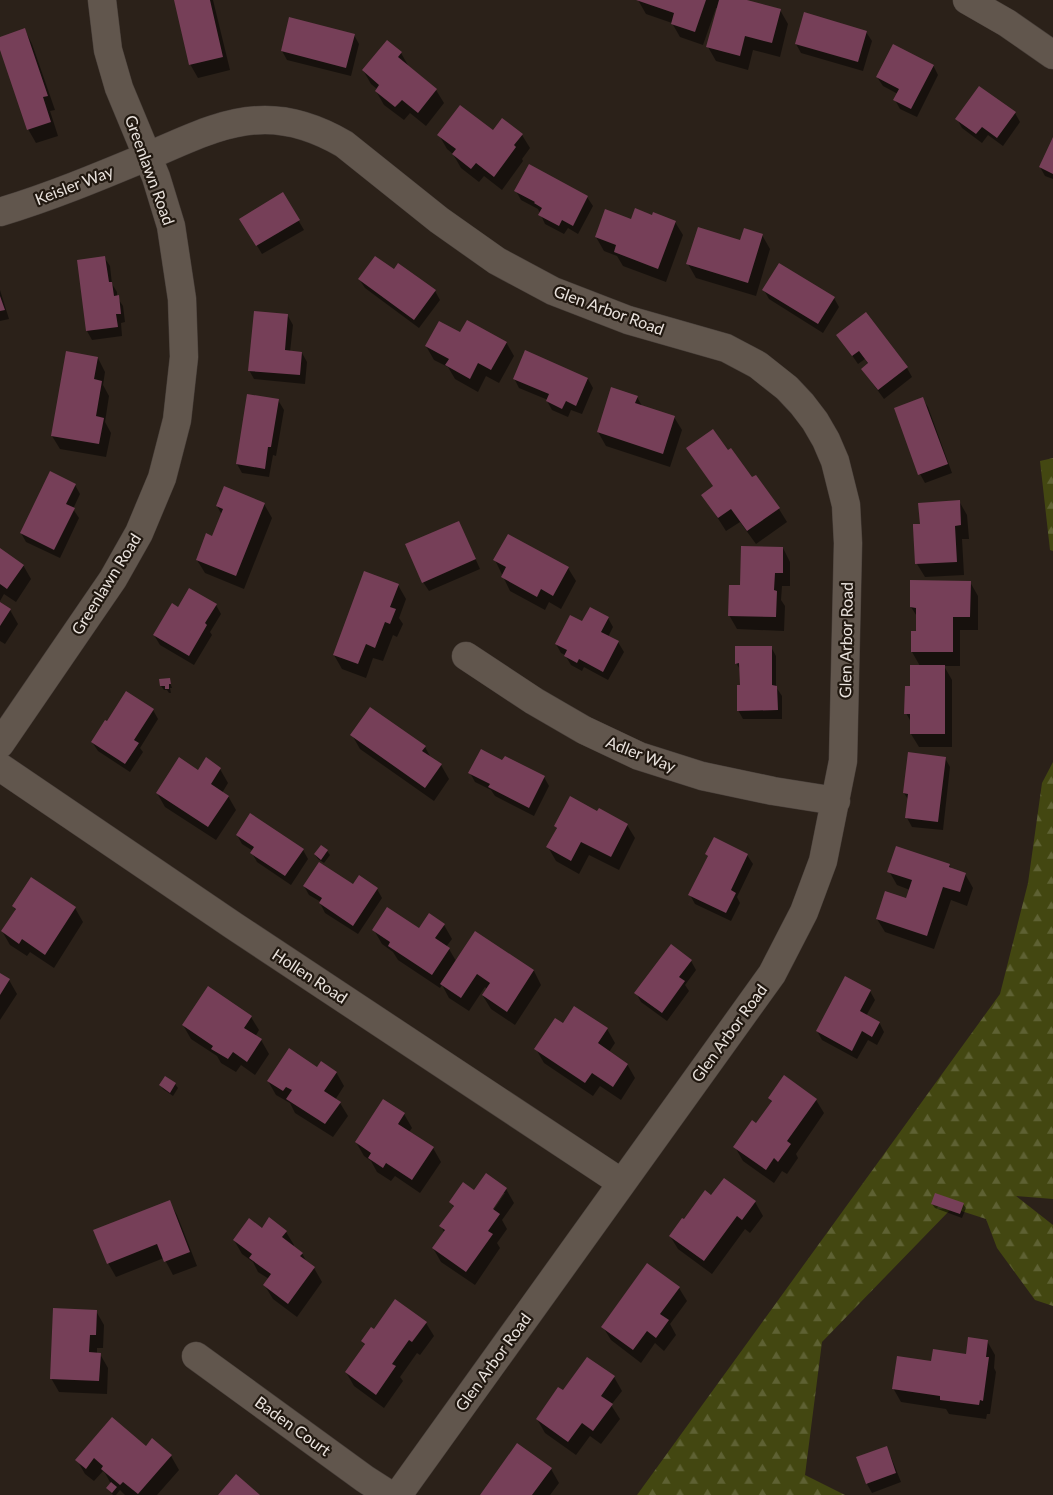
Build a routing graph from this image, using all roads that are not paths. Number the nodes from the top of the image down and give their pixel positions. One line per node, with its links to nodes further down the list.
1 (102, 0): 4 (street, Greenlawn Road)
2 (967, 0): 3 (street)
3 (1053, 55)
4 (147, 156): 5 (street, Keisler Way); 7 (street, Greenlawn Road); 9 (street, Glen Arbor Road)
5 (0, 212)
6 (466, 656): 9 (street, Adler Way)
7 (0, 744)
8 (0, 768): 10 (street, Hollen Road)
9 (836, 800): 10 (street, Glen Arbor Road)
10 (622, 1183): 13 (street, Glen Arbor Road)
11 (196, 1356): 12 (street, Baden Court)
12 (390, 1495)
13 (398, 1495)

